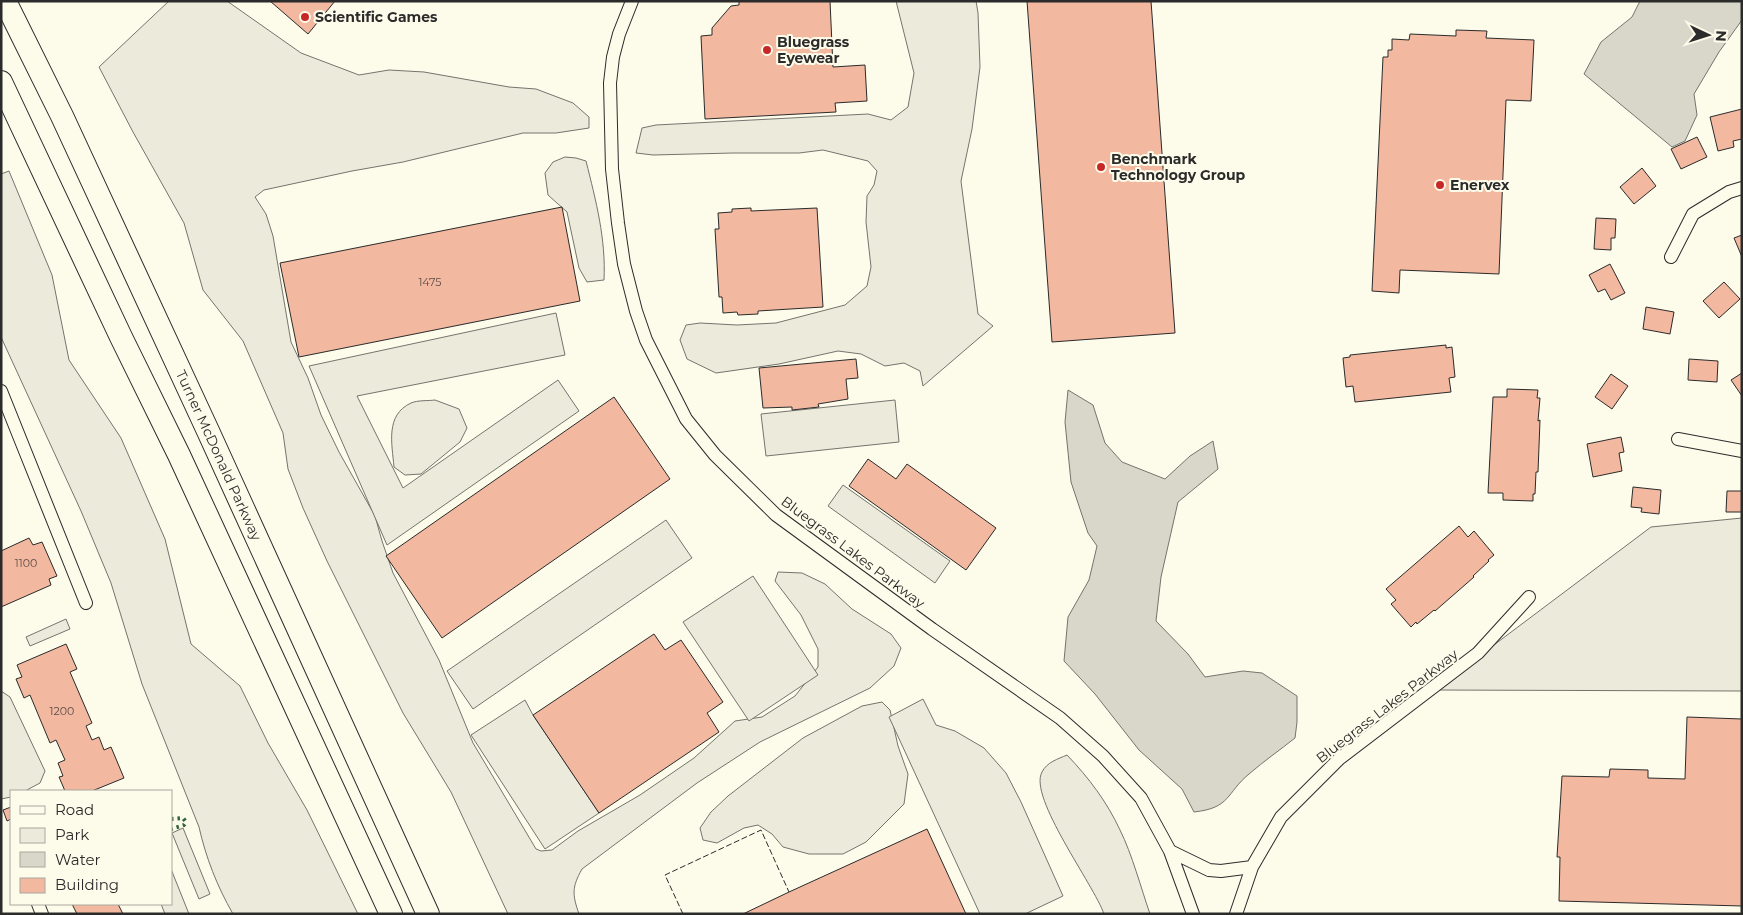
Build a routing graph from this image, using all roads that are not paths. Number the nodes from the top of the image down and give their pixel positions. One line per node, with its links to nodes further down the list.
1 (5, 1): 11 (highway, Turner McDonald Parkway)
2 (632, 1): 12 (street, Bluegrass Lakes Parkway)
3 (1, 82): 14 (highway)
4 (1742, 188): 5 (street)
5 (1671, 257)
6 (1, 391): 10 (street)
7 (1678, 439): 8 (street)
8 (1742, 451)
9 (1530, 597): 13 (street, Bluegrass Lakes Parkway)
10 (86, 603)
11 (360, 766): 15 (highway, Turner McDonald Parkway); 16 (highway)
12 (1170, 851): 13 (street); 17 (street, Bluegrass Lakes Parkway)
13 (1252, 867): 18 (street, Bluegrass Lakes Parkway)
14 (391, 914)
15 (428, 914)
16 (437, 914)
17 (1193, 914)
18 (1236, 914)

